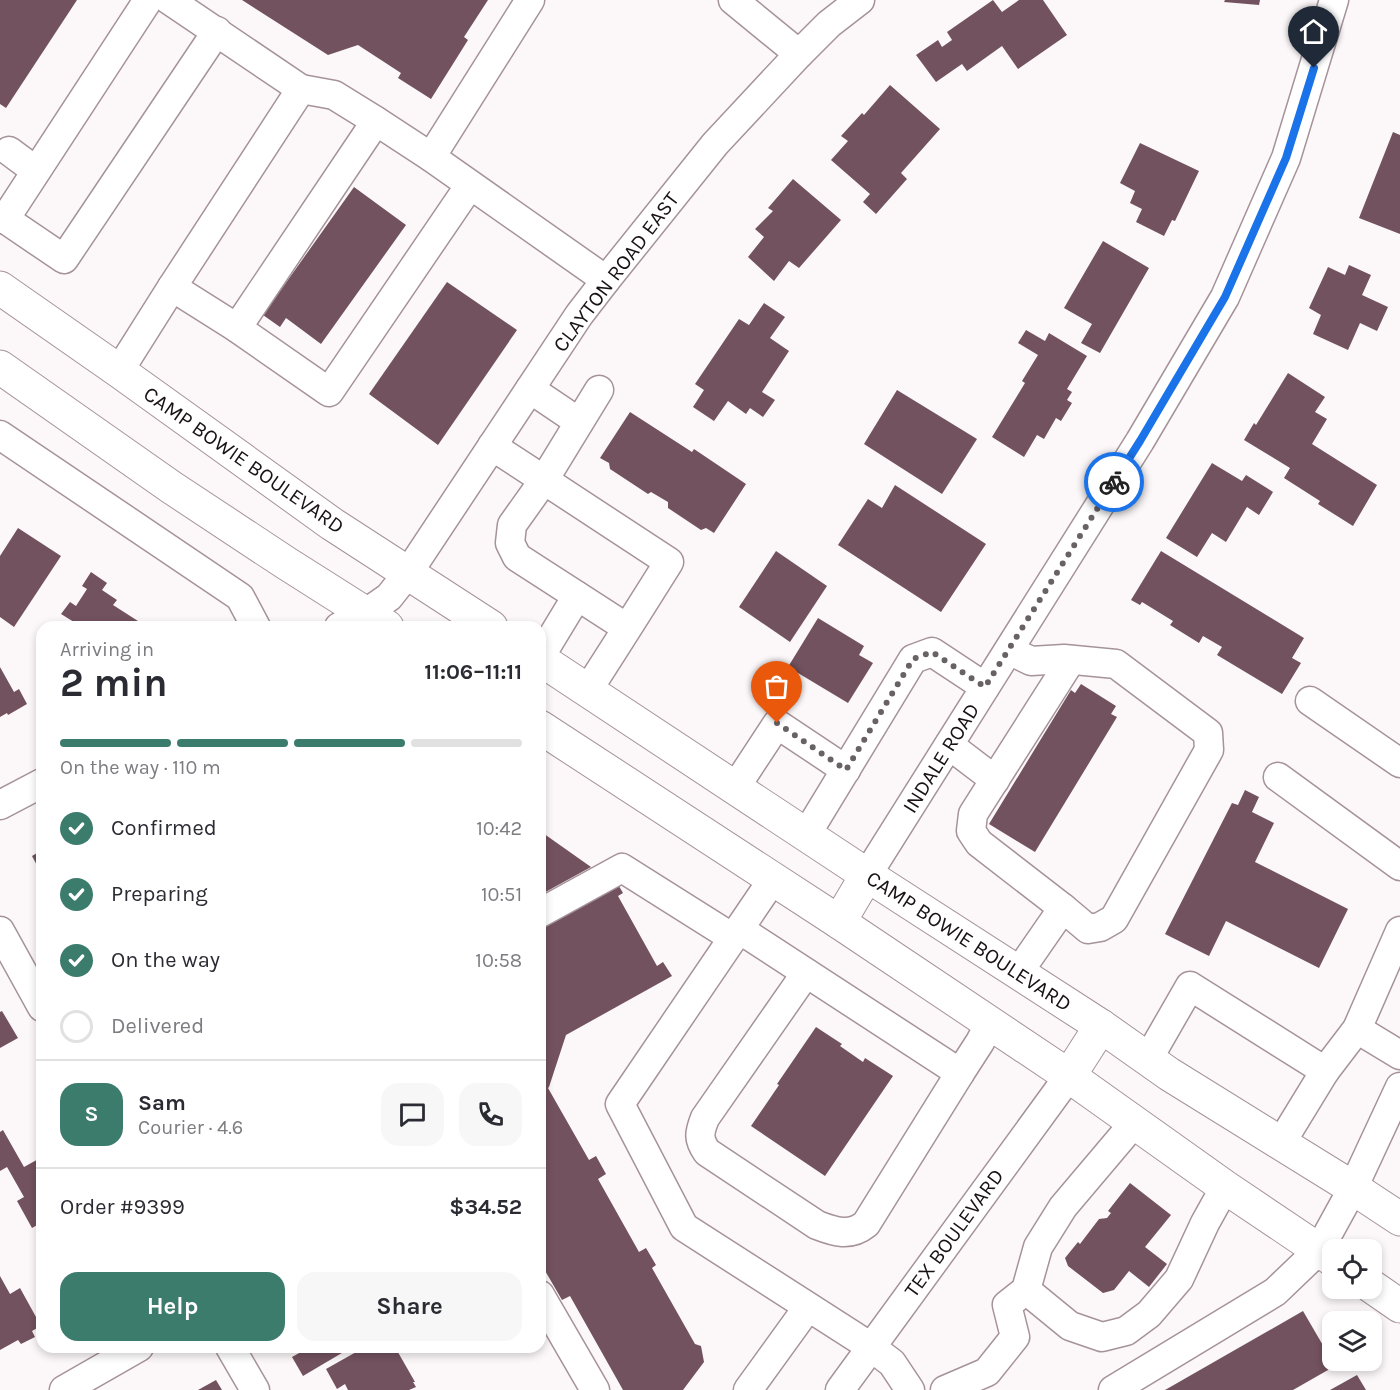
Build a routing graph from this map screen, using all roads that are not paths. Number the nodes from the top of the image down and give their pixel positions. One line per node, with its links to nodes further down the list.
1 (148, 0): 13 (street)
2 (170, 0): 7 (street)
3 (530, 0): 12 (street)
4 (733, 0): 8 (street)
5 (860, 0): 8 (street, CLAYTON ROAD EAST)
6 (1334, 0): 36 (street, INDALE ROAD)
7 (217, 31): 9 (street); 15 (street)
8 (798, 54): 16 (street, CLAYTON ROAD EAST)
9 (301, 88): 10 (street); 17 (street)
10 (376, 122): 12 (street); 19 (street)
11 (3, 154): 13 (street)
12 (431, 157): 14 (street)
13 (36, 171): 15 (street)
14 (470, 185): 16 (street); 19 (street)
15 (2, 219)
16 (606, 280): 22 (street, CLAYTON ROAD EAST)
17 (172, 286): 19 (street); 21 (street)
18 (0, 288): 21 (main road, CAMP BOWIE BOULEVARD)
19 (237, 328)
20 (0, 367): 31 (main road)
21 (119, 371): 28 (main road, CAMP BOWIE BOULEVARD)
22 (530, 389): 24 (street); 26 (street, CLAYTON ROAD EAST)
23 (599, 390): 24 (street)
24 (579, 422): 27 (street)
25 (0, 435): 30 (street)
26 (492, 446): 27 (street); 28 (street, CLAYTON ROAD EAST)
27 (544, 480): 29 (street); 34 (street)
28 (408, 573): 32 (street, CLAYTON ROAD EAST); 33 (main road, CAMP BOWIE BOULEVARD)
29 (577, 596): 34 (street); 35 (street)
30 (253, 621)
31 (363, 621)
32 (365, 621)
33 (482, 621)
34 (627, 628): 40 (street)
35 (546, 648)
36 (1009, 650): 37 (street); 39 (street, INDALE ROAD)
37 (1071, 660): 47 (street); 55 (street)
38 (546, 662): 40 (main road, CAMP BOWIE BOULEVARD)
39 (985, 687): 43 (street, INDALE ROAD); 45 (street)
40 (588, 691): 49 (main road, CAMP BOWIE BOULEVARD)
41 (1310, 701): 44 (street)
42 (546, 731): 54 (main road)
43 (948, 745): 47 (street); 53 (street, INDALE ROAD)
44 (1400, 763)
45 (846, 770): 49 (street); 51 (street)
46 (1278, 777): 52 (street)
47 (995, 780): 55 (street)
48 (36, 786): 50 (street)
49 (735, 788): 51 (main road, CAMP BOWIE BOULEVARD)
50 (0, 805)
51 (806, 835): 53 (main road, CAMP BOWIE BOULEVARD)
52 (1400, 866)
53 (867, 875): 57 (main road); 62 (main road, CAMP BOWIE BOULEVARD)
54 (773, 879): 57 (main road); 60 (street)
55 (1063, 908): 62 (street)
56 (546, 910): 60 (street)
57 (839, 922): 64 (main road)
58 (0, 931): 63 (street)
59 (1400, 931): 66 (street)
60 (736, 934): 61 (street); 85 (street)
61 (806, 973): 70 (street); 70 (street)
62 (1018, 973): 65 (main road, CAMP BOWIE BOULEVARD)
63 (36, 995)
64 (990, 1023): 70 (street); 71 (main road)
65 (1101, 1026): 68 (main road, CAMP BOWIE BOULEVARD); 71 (main road)
66 (1357, 1029): 67 (street); 69 (street)
67 (1400, 1056)
68 (1148, 1059): 69 (street); 74 (main road, CAMP BOWIE BOULEVARD)
69 (1325, 1071): 74 (street)
70 (960, 1073)
71 (1069, 1076): 73 (main road); 86 (street, TEX BOULEVARD)
72 (1400, 1087): 76 (street)
73 (1134, 1122): 75 (main road); 82 (street)
74 (1281, 1143): 76 (main road, CAMP BOWIE BOULEVARD)
75 (1225, 1187): 79 (main road); 82 (street)
76 (1353, 1188): 77 (main road, CAMP BOWIE BOULEVARD); 78 (street)
77 (1398, 1219)
78 (1332, 1239)
79 (1322, 1253)
80 (1322, 1257): 96 (street)
81 (1382, 1294): 84 (main road)
82 (1016, 1298): 95 (street)
83 (546, 1305): 91 (street)
84 (1400, 1306)
85 (808, 1307): 86 (street); 92 (street)
86 (871, 1347): 93 (street, TEX BOULEVARD); 94 (street)
87 (129, 1353): 89 (street)
88 (233, 1353): 90 (street)
89 (64, 1390)
90 (255, 1390)
91 (595, 1390)
92 (748, 1390)
93 (840, 1390)
94 (910, 1390)
95 (945, 1390)
96 (1113, 1390)

